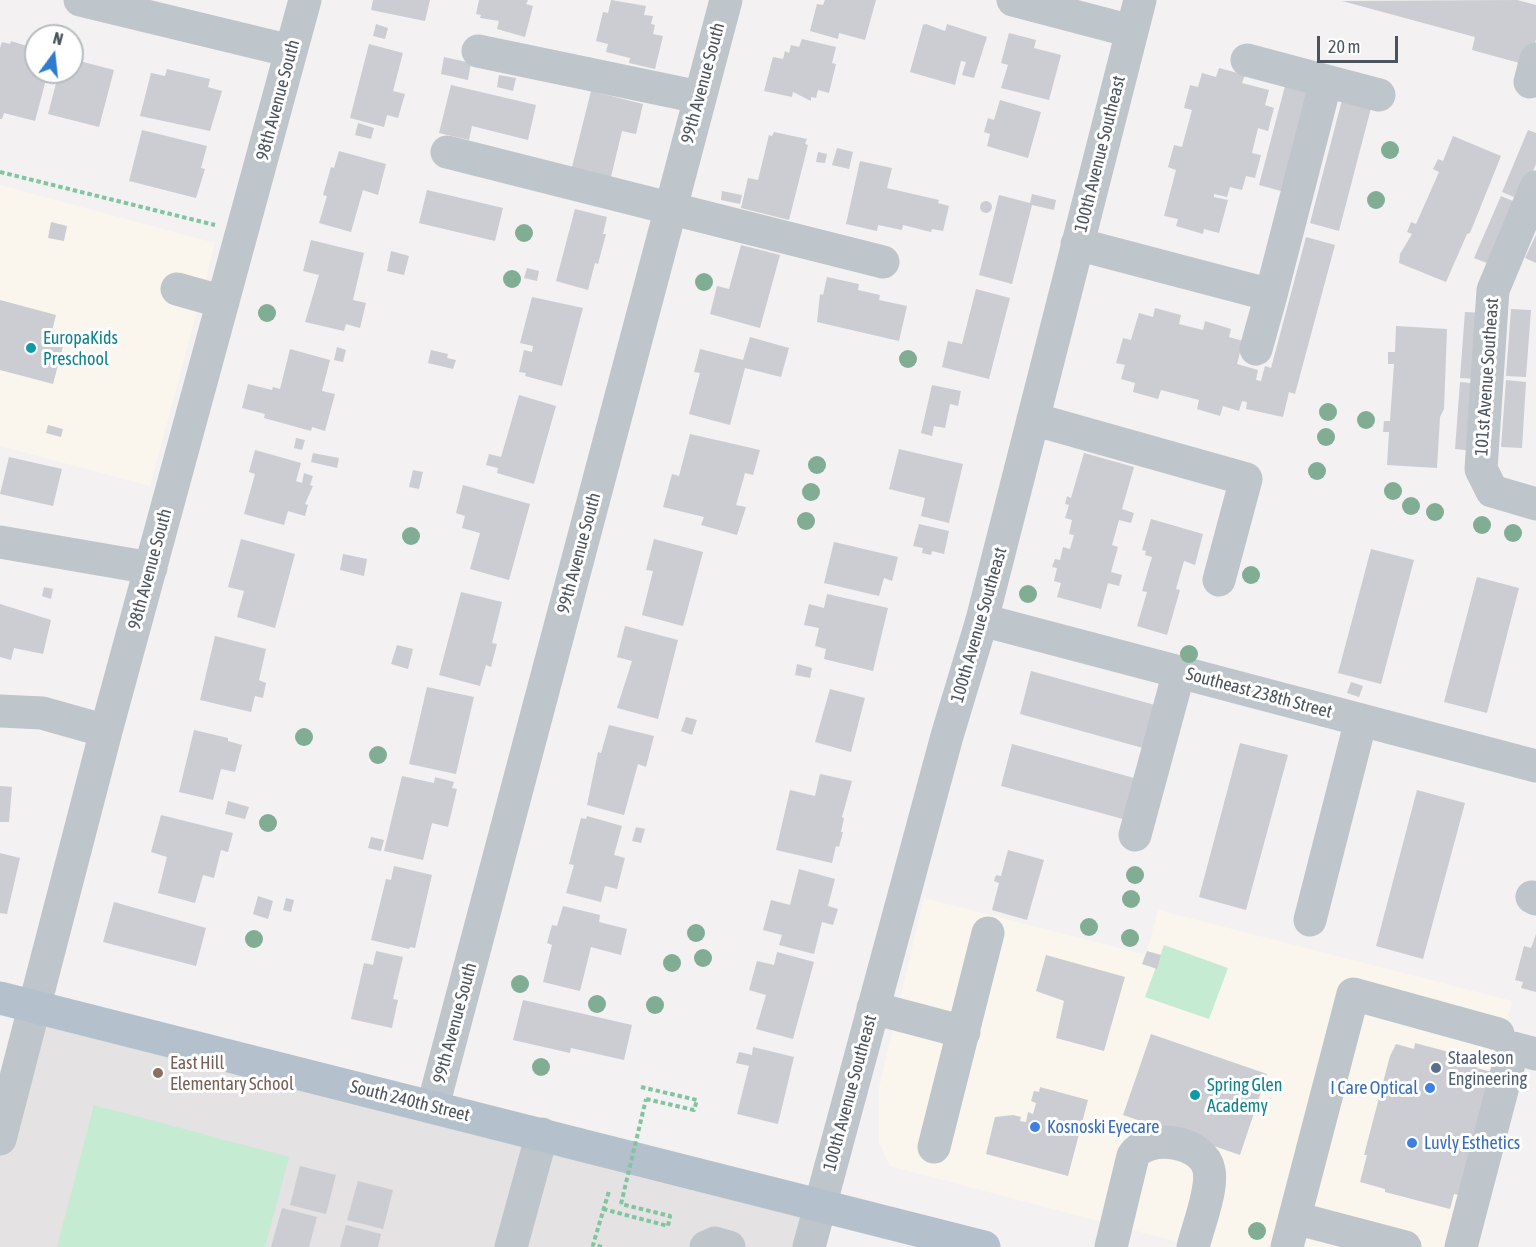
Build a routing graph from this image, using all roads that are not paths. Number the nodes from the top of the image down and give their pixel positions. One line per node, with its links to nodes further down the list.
1 (80, 0): 7 (street)
2 (305, 0): 7 (street, 98th Avenue South)
3 (726, 0): 12 (street, 99th Avenue South)
4 (1013, 0): 6 (street)
5 (1140, 0): 6 (street, 100th Avenue Southeast)
6 (1131, 31): 16 (street, 100th Avenue Southeast)
7 (291, 51): 20 (street, 98th Avenue South)
8 (478, 51): 12 (street)
9 (1247, 60): 10 (street)
10 (1326, 81): 11 (street); 19 (street)
11 (1379, 94)
12 (699, 97): 15 (street, 99th Avenue South)
13 (447, 152): 15 (street)
14 (1536, 187): 23 (street, 101st Avenue Southeast)
15 (670, 208): 17 (street); 42 (street, 99th Avenue South)
16 (1077, 244): 19 (street); 22 (street, 100th Avenue Southeast)
17 (883, 262)
18 (177, 289): 20 (street)
19 (1271, 295): 21 (street)
20 (223, 302): 25 (street, 98th Avenue South)
21 (1256, 349)
22 (1033, 419): 26 (street); 27 (street, 100th Avenue Southeast)
23 (1536, 504)
24 (0, 542): 25 (street)
25 (151, 568): 31 (street, 98th Avenue South)
26 (1219, 580)
27 (982, 620): 28 (street, Southeast 238th Street); 38 (street, 100th Avenue Southeast)
28 (1179, 672): 30 (street, Southeast 238th Street); 33 (street)
29 (0, 711): 31 (street)
30 (1361, 720): 32 (street, Southeast 238th Street); 34 (street)
31 (106, 731): 37 (street, 98th Avenue South)
32 (1536, 766)
33 (1135, 836)
34 (1310, 920)
35 (988, 933): 39 (street)
36 (0, 998): 37 (main road, South 240th Street)
37 (36, 1007): 42 (main road, South 240th Street); 44 (street, 98th Avenue South)
38 (873, 1008): 39 (street); 46 (street, 100th Avenue Southeast)
39 (963, 1032): 45 (street)
40 (1498, 1034): 47 (street)
41 (1536, 1054): 56 (street)
42 (433, 1106): 43 (main road, South 240th Street)
43 (542, 1134): 46 (main road, South 240th Street); 48 (street)
44 (0, 1139)
45 (934, 1147)
46 (820, 1204): 51 (street, 100th Avenue Southeast); 52 (main road, South 240th Street)
47 (1291, 1233): 55 (street)
48 (511, 1247)
49 (706, 1247): 50 (street)
50 (729, 1247)
51 (809, 1247)
52 (984, 1247)
53 (1111, 1247): 54 (street)
54 (1193, 1247)
55 (1405, 1247)
56 (1461, 1247)

